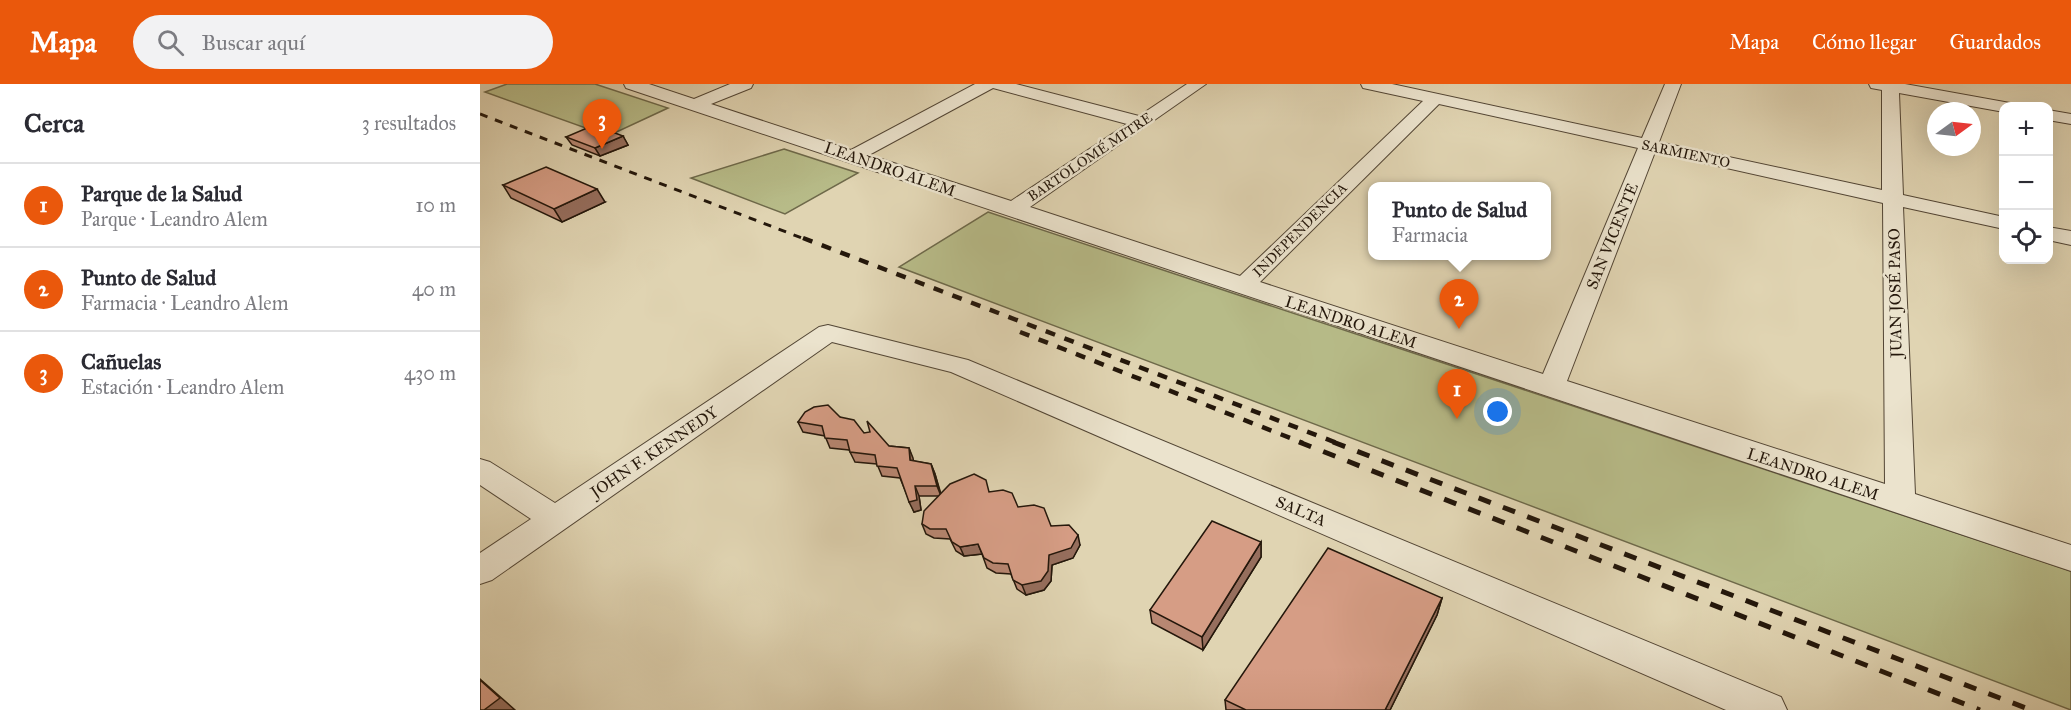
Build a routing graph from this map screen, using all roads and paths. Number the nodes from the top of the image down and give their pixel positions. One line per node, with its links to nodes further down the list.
1 (632, 84): 11 (street, LEANDRO ALEM)
2 (745, 84): 11 (street)
3 (988, 84): 17 (street)
4 (997, 84): 15 (street)
5 (1197, 84): 15 (street, BARTOLOMÉ MITRE)
6 (1369, 84): 9 (street, SARMIENTO)
7 (1673, 84): 16 (street, SAN VICENTE)
8 (1886, 85): 12 (street); 18 (street, JUAN JOSÉ PASO)
9 (1405, 88): 10 (street, SARMIENTO)
10 (1435, 99): 16 (street, SARMIENTO); 23 (street, INDEPENDENCIA)
11 (696, 104): 17 (street, LEANDRO ALEM)
12 (1999, 106)
13 (2053, 116): 14 (street)
14 (2071, 119)
15 (1141, 122): 19 (street, BARTOLOMÉ MITRE)
16 (1649, 146): 18 (street, SARMIENTO); 25 (street, SAN VICENTE)
17 (853, 156): 19 (street, LEANDRO ALEM)
18 (1893, 199): 20 (street, SARMIENTO); 27 (street, JUAN JOSÉ PASO)
19 (1012, 210): 23 (street, LEANDRO ALEM)
20 (1999, 222)
21 (2053, 234): 22 (street)
22 (2071, 238)
23 (1243, 286): 25 (street, LEANDRO ALEM)
24 (828, 333): 28 (street, JOHN F. KENNEDY); 31 (street, SALTA)
25 (1551, 387): 27 (street, LEANDRO ALEM)
26 (480, 470): 28 (street)
27 (1900, 503): 29 (street, LEANDRO ALEM)
28 (556, 519): 30 (street, JOHN F. KENNEDY)
29 (2071, 558)
30 (480, 570)
31 (1768, 710)

